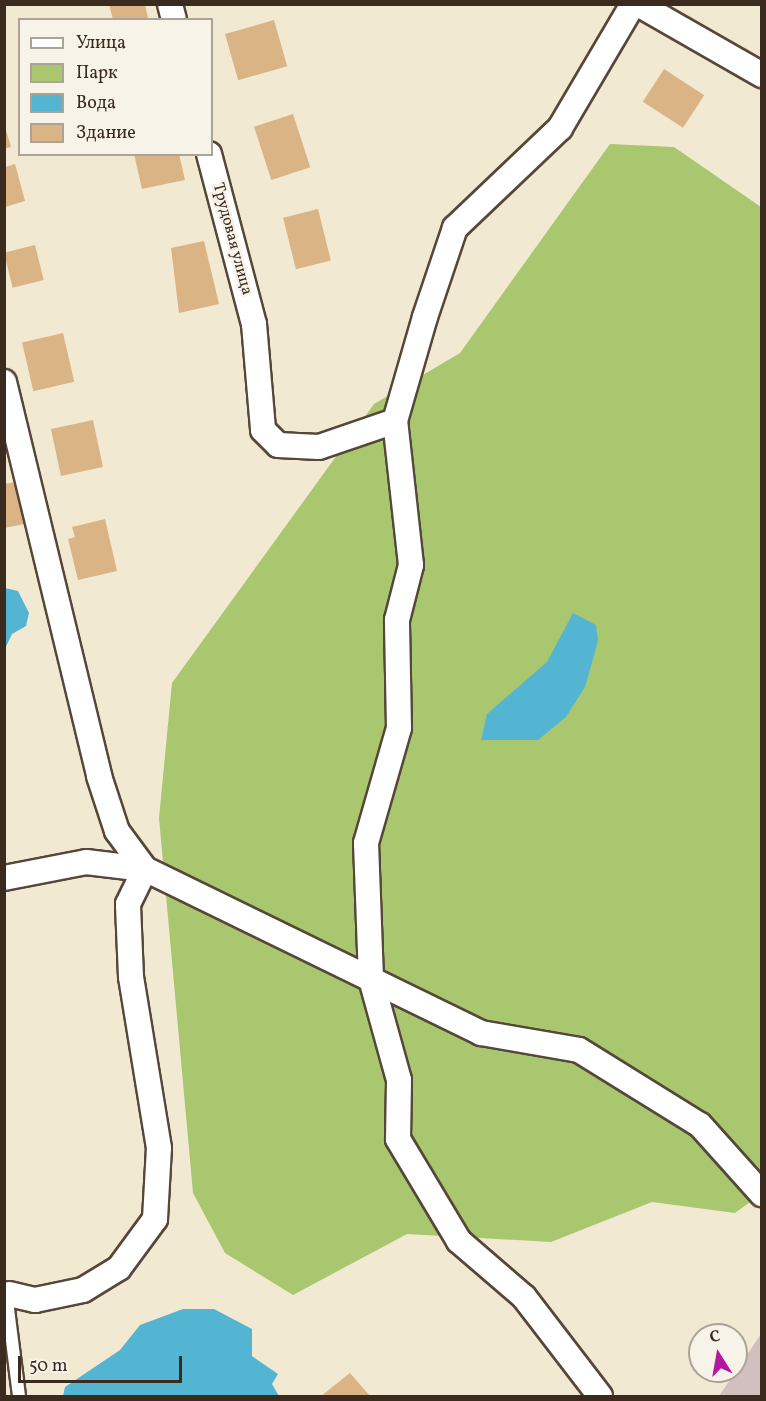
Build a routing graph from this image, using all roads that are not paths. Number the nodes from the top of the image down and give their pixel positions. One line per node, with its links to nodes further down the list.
1 (633, 4): 6 (street)
2 (638, 4): 3 (street)
3 (762, 75)
4 (210, 156): 6 (street, Трудовая улица)
5 (4, 382): 7 (street)
6 (395, 421): 9 (street)
7 (145, 869): 8 (street); 9 (street); 11 (street)
8 (4, 878)
9 (371, 979): 10 (street); 13 (street)
10 (762, 1194)
11 (7, 1294): 12 (lane)
12 (19, 1396)
13 (600, 1396)

